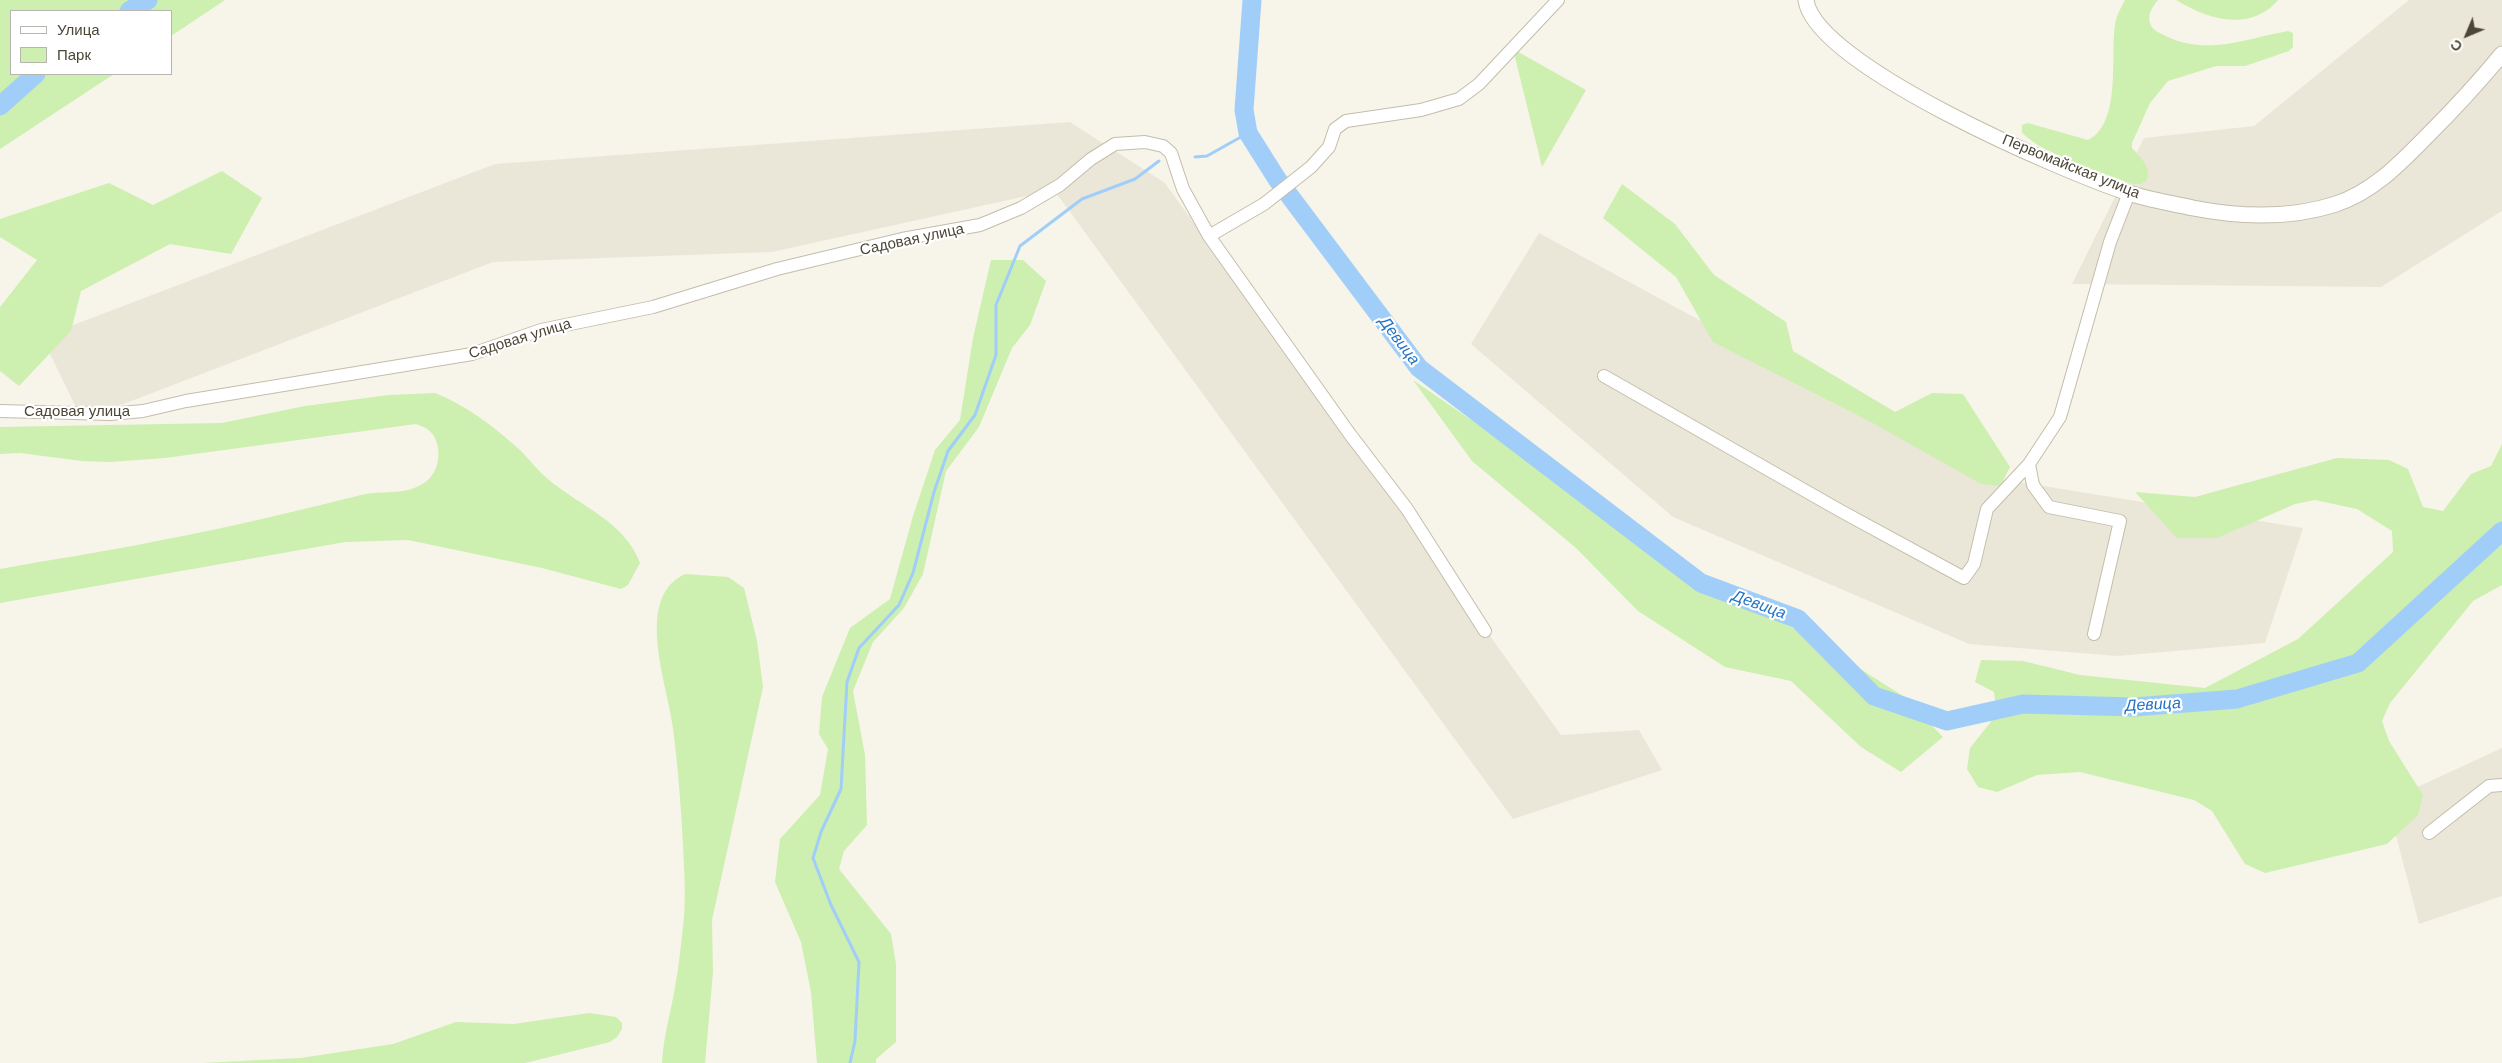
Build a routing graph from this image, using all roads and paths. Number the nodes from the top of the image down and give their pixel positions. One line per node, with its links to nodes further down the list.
1 (1558, 0): 5 (street)
2 (1806, 0): 4 (street, Первомайская улица)
3 (2502, 54): 4 (street, Первомайская улица)
4 (2129, 193): 8 (street)
5 (1209, 236): 7 (street, Садовая улица); 9 (street, Садовая улица)
6 (1604, 376): 8 (street)
7 (0, 411)
8 (2029, 464): 10 (street)
9 (1485, 631)
10 (2094, 634)
11 (2502, 785): 12 (street)
12 (2429, 833)

